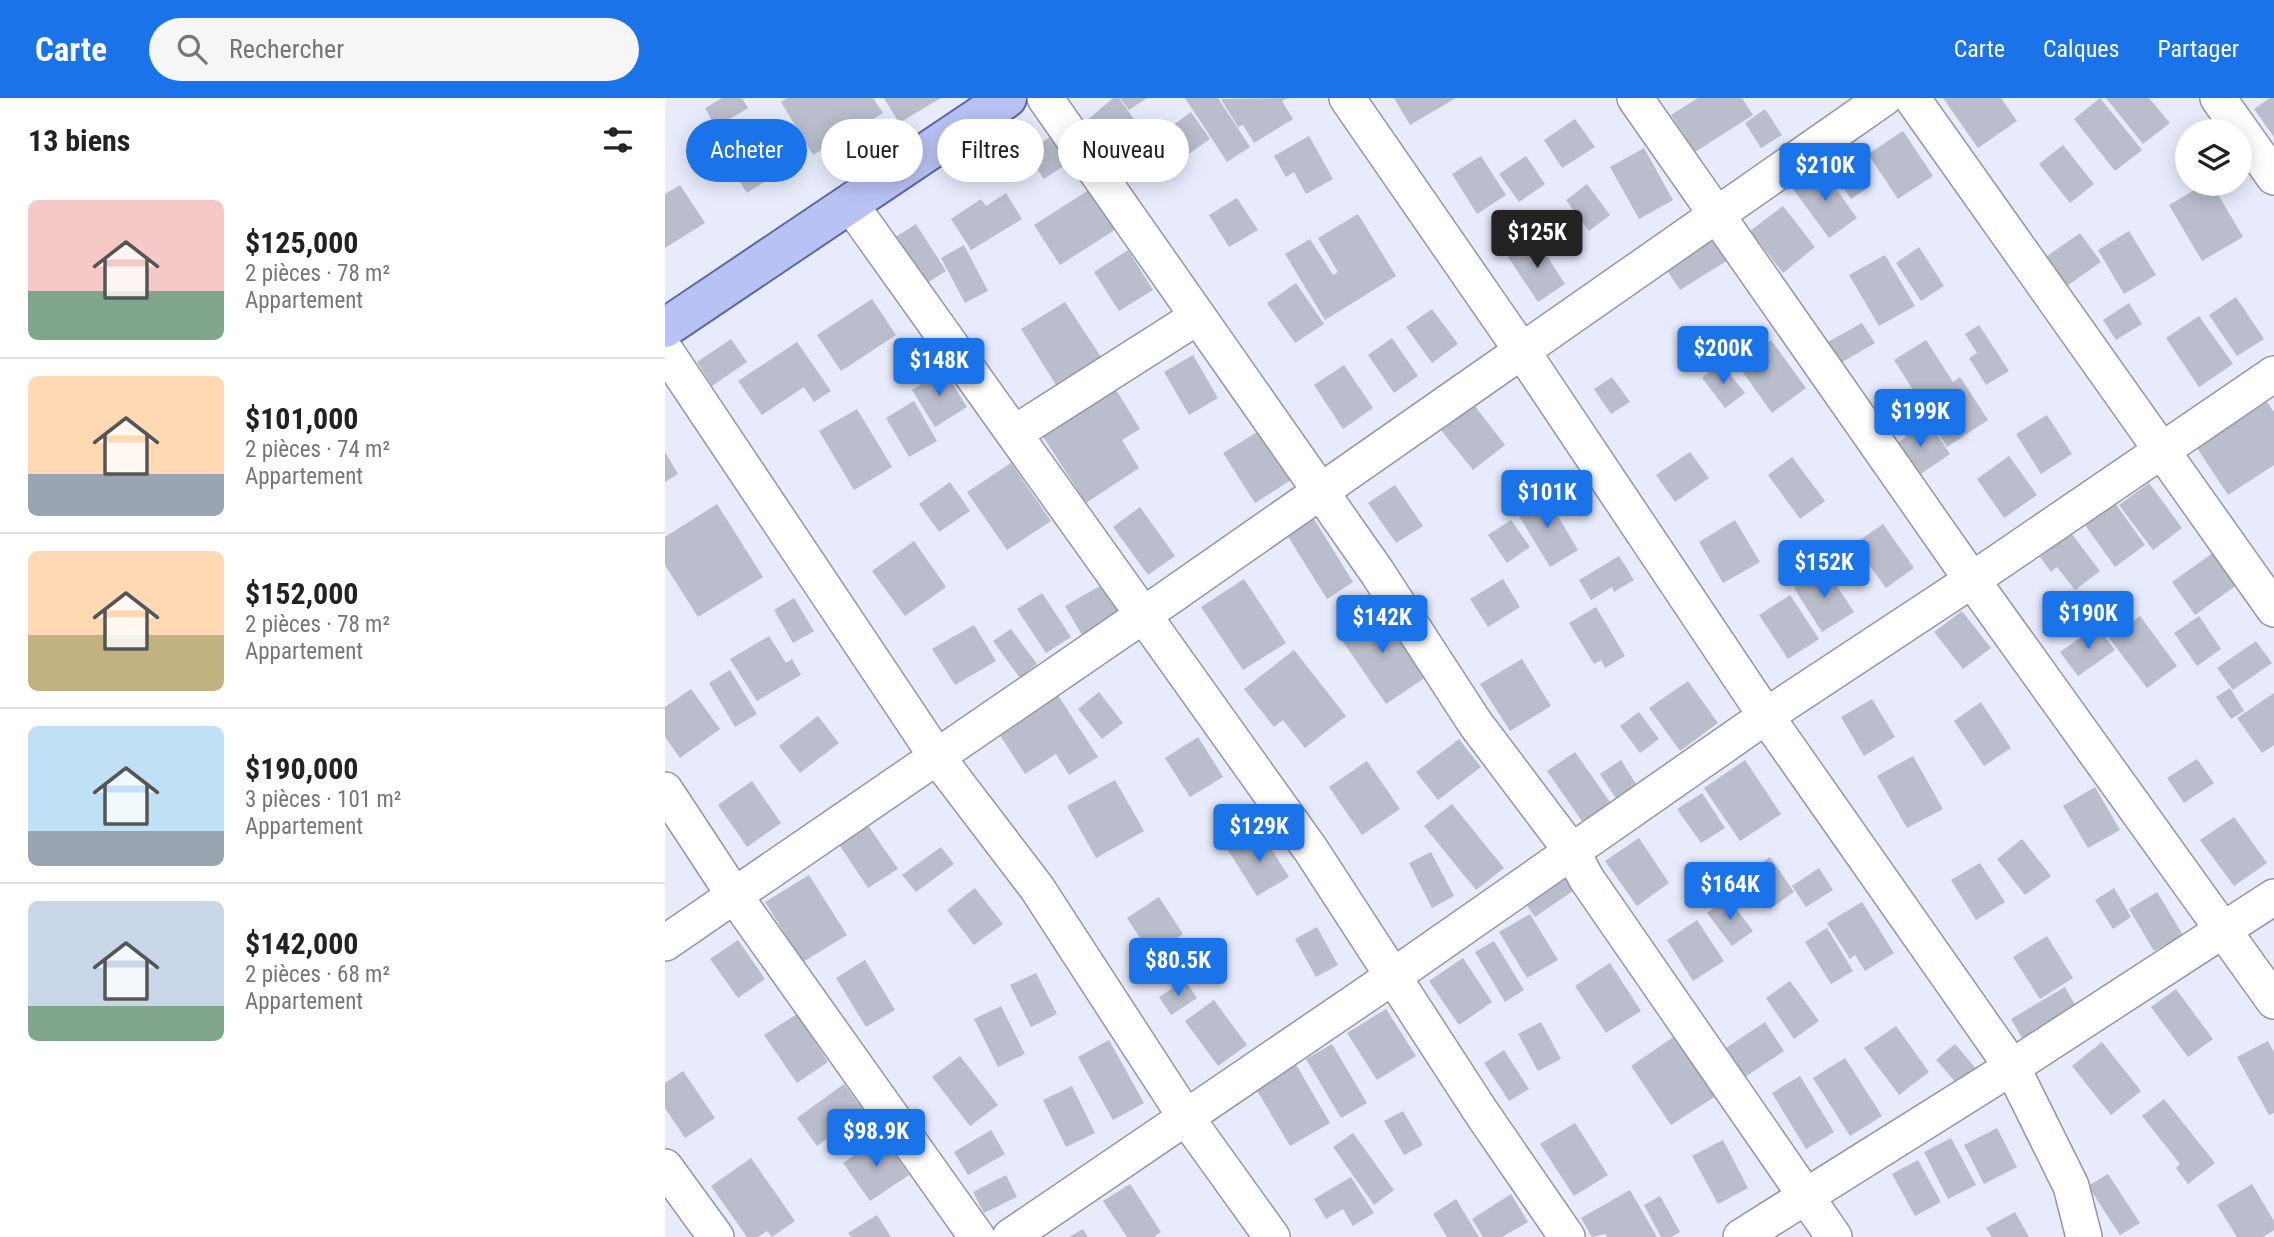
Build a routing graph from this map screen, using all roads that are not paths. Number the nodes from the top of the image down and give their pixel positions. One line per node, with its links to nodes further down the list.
1 (1007, 98): 9 (main road)
2 (1045, 98): 11 (street)
3 (1347, 98): 14 (street)
4 (1635, 98): 10 (street)
5 (1884, 98): 10 (street)
6 (1912, 98): 17 (street)
7 (2218, 98): 8 (street)
8 (2274, 177)
9 (850, 204): 12 (main road); 16 (street)
10 (1717, 213): 14 (street); 19 (street)
11 (1197, 317): 16 (street); 18 (street)
12 (665, 328)
13 (665, 350): 23 (street)
14 (1522, 351): 18 (street); 22 (street)
15 (2274, 374): 17 (street)
16 (1015, 433): 21 (street)
17 (2161, 451): 19 (street); 20 (street)
18 (1321, 490): 21 (street); 25 (street)
19 (1972, 580): 22 (street); 28 (street)
20 (2274, 609)
21 (1145, 614): 23 (street); 30 (street)
22 (1766, 716): 25 (street); 32 (street)
23 (937, 757): 26 (street); 33 (street)
24 (665, 790): 26 (street)
25 (1573, 853): 30 (street); 35 (street)
26 (734, 895): 29 (street); 37 (street)
27 (2274, 897): 28 (street)
28 (2223, 929): 31 (street); 32 (street)
29 (665, 943)
30 (1395, 975): 33 (street); 40 (street)
31 (2274, 1001)
32 (2012, 1068): 35 (street); 43 (street)
33 (1185, 1116): 38 (street); 39 (street)
34 (665, 1167): 36 (street)
35 (1807, 1197): 41 (street); 42 (street)
36 (716, 1237)
37 (977, 1237)
38 (1010, 1237)
39 (1272, 1237)
40 (1567, 1237)
41 (1741, 1237)
42 (1834, 1237)
43 (2084, 1237)

